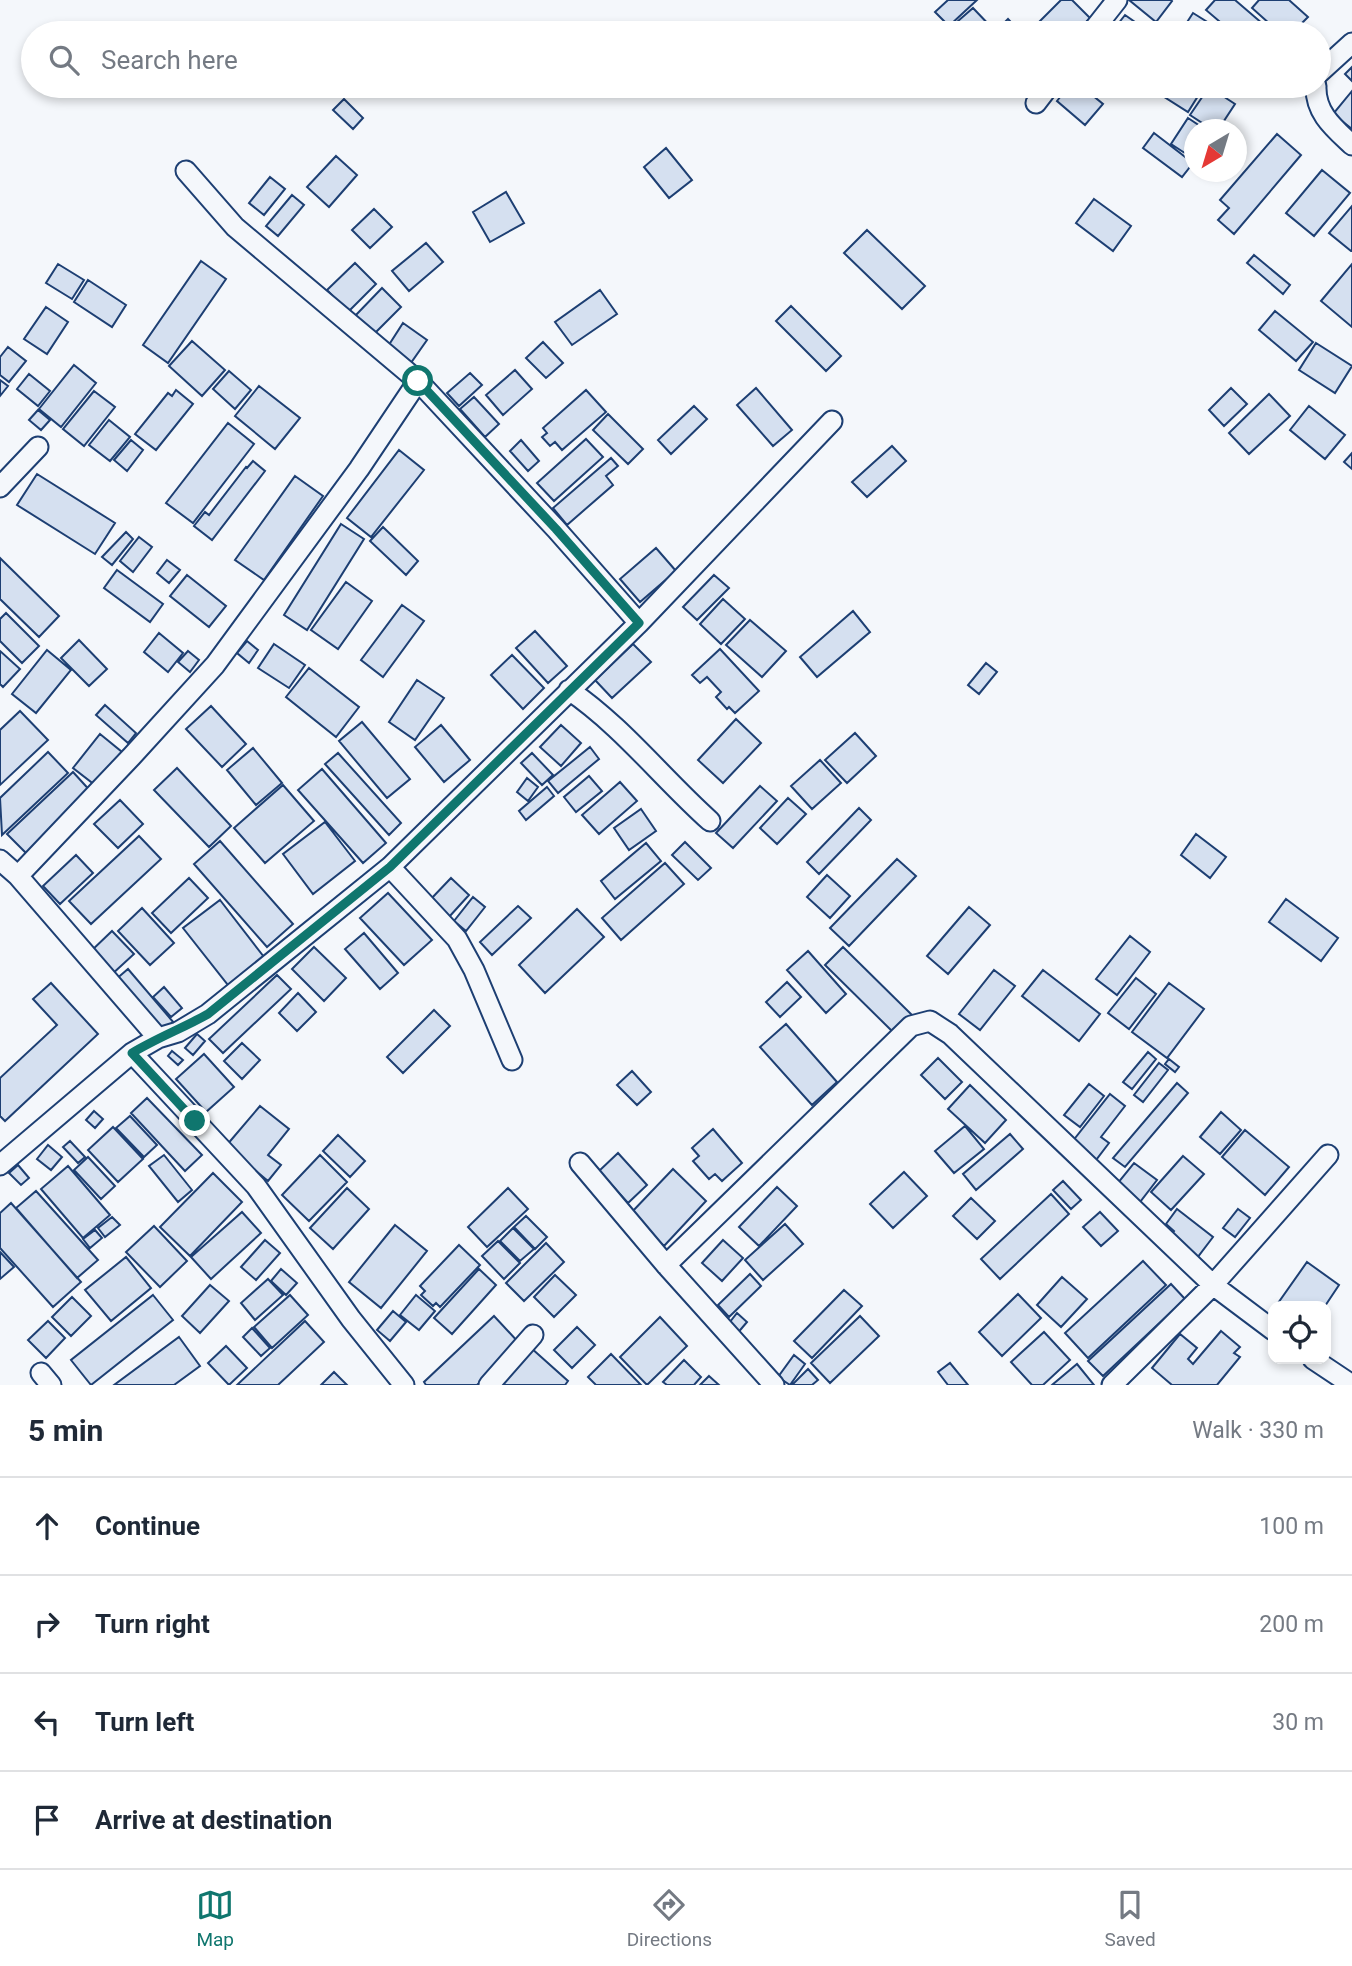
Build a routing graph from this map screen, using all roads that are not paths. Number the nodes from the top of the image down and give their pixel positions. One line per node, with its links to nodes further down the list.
1 (1117, 0): 2 (street)
2 (1100, 21)
3 (1352, 44): 4 (street)
4 (1331, 63)
5 (1040, 98): 7 (street)
6 (1315, 98): 8 (street)
7 (1036, 103)
8 (1352, 145)
9 (186, 171): 10 (street)
10 (418, 381): 14 (street); 19 (street)
11 (832, 421): 14 (street)
12 (38, 447): 13 (street)
13 (0, 488)
14 (639, 623): 15 (street)
15 (569, 690): 16 (street); 18 (street)
16 (710, 821)
17 (0, 860): 19 (street)
18 (390, 867): 20 (street); 22 (street)
19 (18, 876): 20 (street)
20 (158, 1038): 21 (street)
21 (132, 1053): 25 (street); 31 (street)
22 (512, 1060)
23 (1328, 1155): 27 (street)
24 (580, 1163): 26 (street)
25 (0, 1165)
26 (666, 1265): 27 (street); 33 (street)
27 (1213, 1285): 28 (street); 34 (street)
28 (1268, 1326)
29 (533, 1335): 32 (street)
30 (1320, 1364): 35 (street)
31 (404, 1385)
32 (489, 1385)
33 (774, 1385)
34 (1112, 1385)
35 (1352, 1385)

